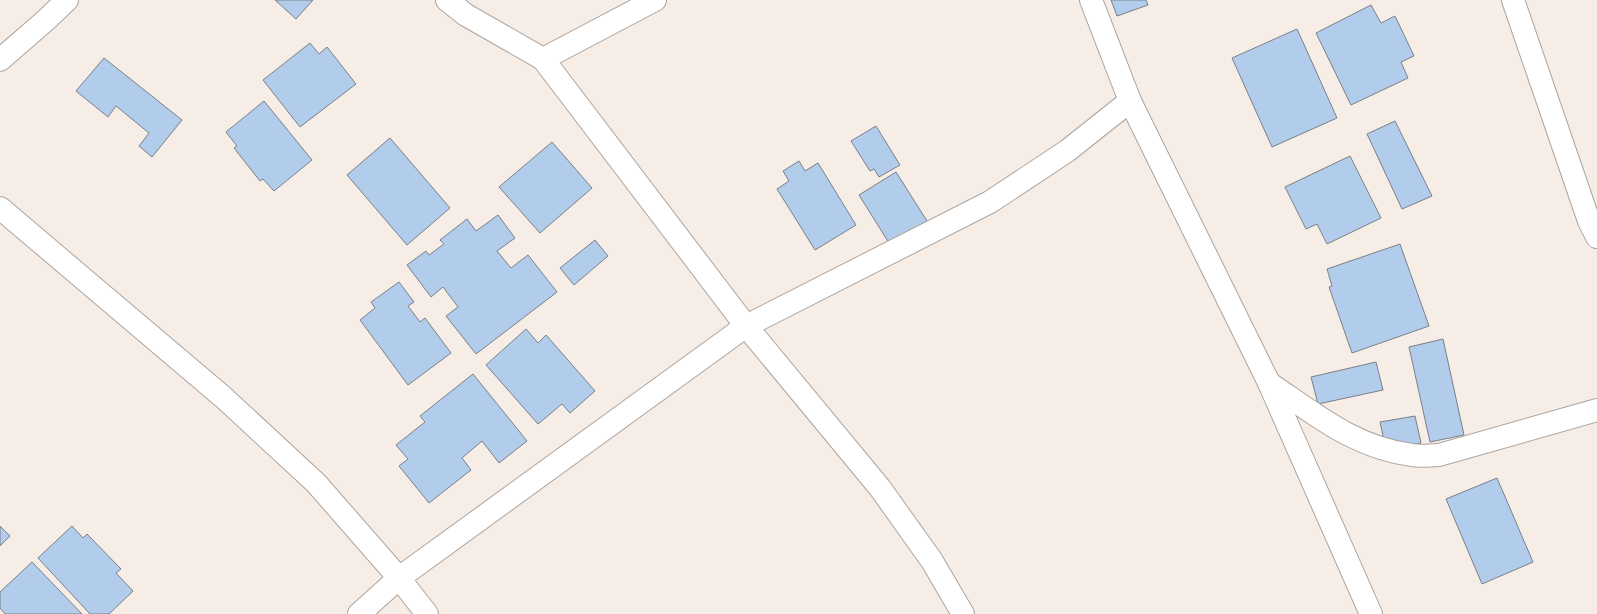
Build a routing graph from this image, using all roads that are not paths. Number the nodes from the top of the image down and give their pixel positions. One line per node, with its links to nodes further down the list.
1 (67, 0): 7 (street)
2 (447, 0): 6 (street)
3 (655, 0): 6 (street)
4 (1090, 0): 8 (street)
5 (1513, 0): 10 (street)
6 (543, 59): 11 (street)
7 (0, 60)
8 (1130, 101): 11 (street); 12 (street)
9 (0, 208): 14 (street)
10 (1597, 237)
11 (746, 326): 14 (street); 17 (street)
12 (1269, 383): 13 (street); 18 (street)
13 (1597, 410)
14 (399, 578): 15 (street); 16 (street)
15 (359, 614)
16 (427, 614)
17 (963, 614)
18 (1371, 614)

